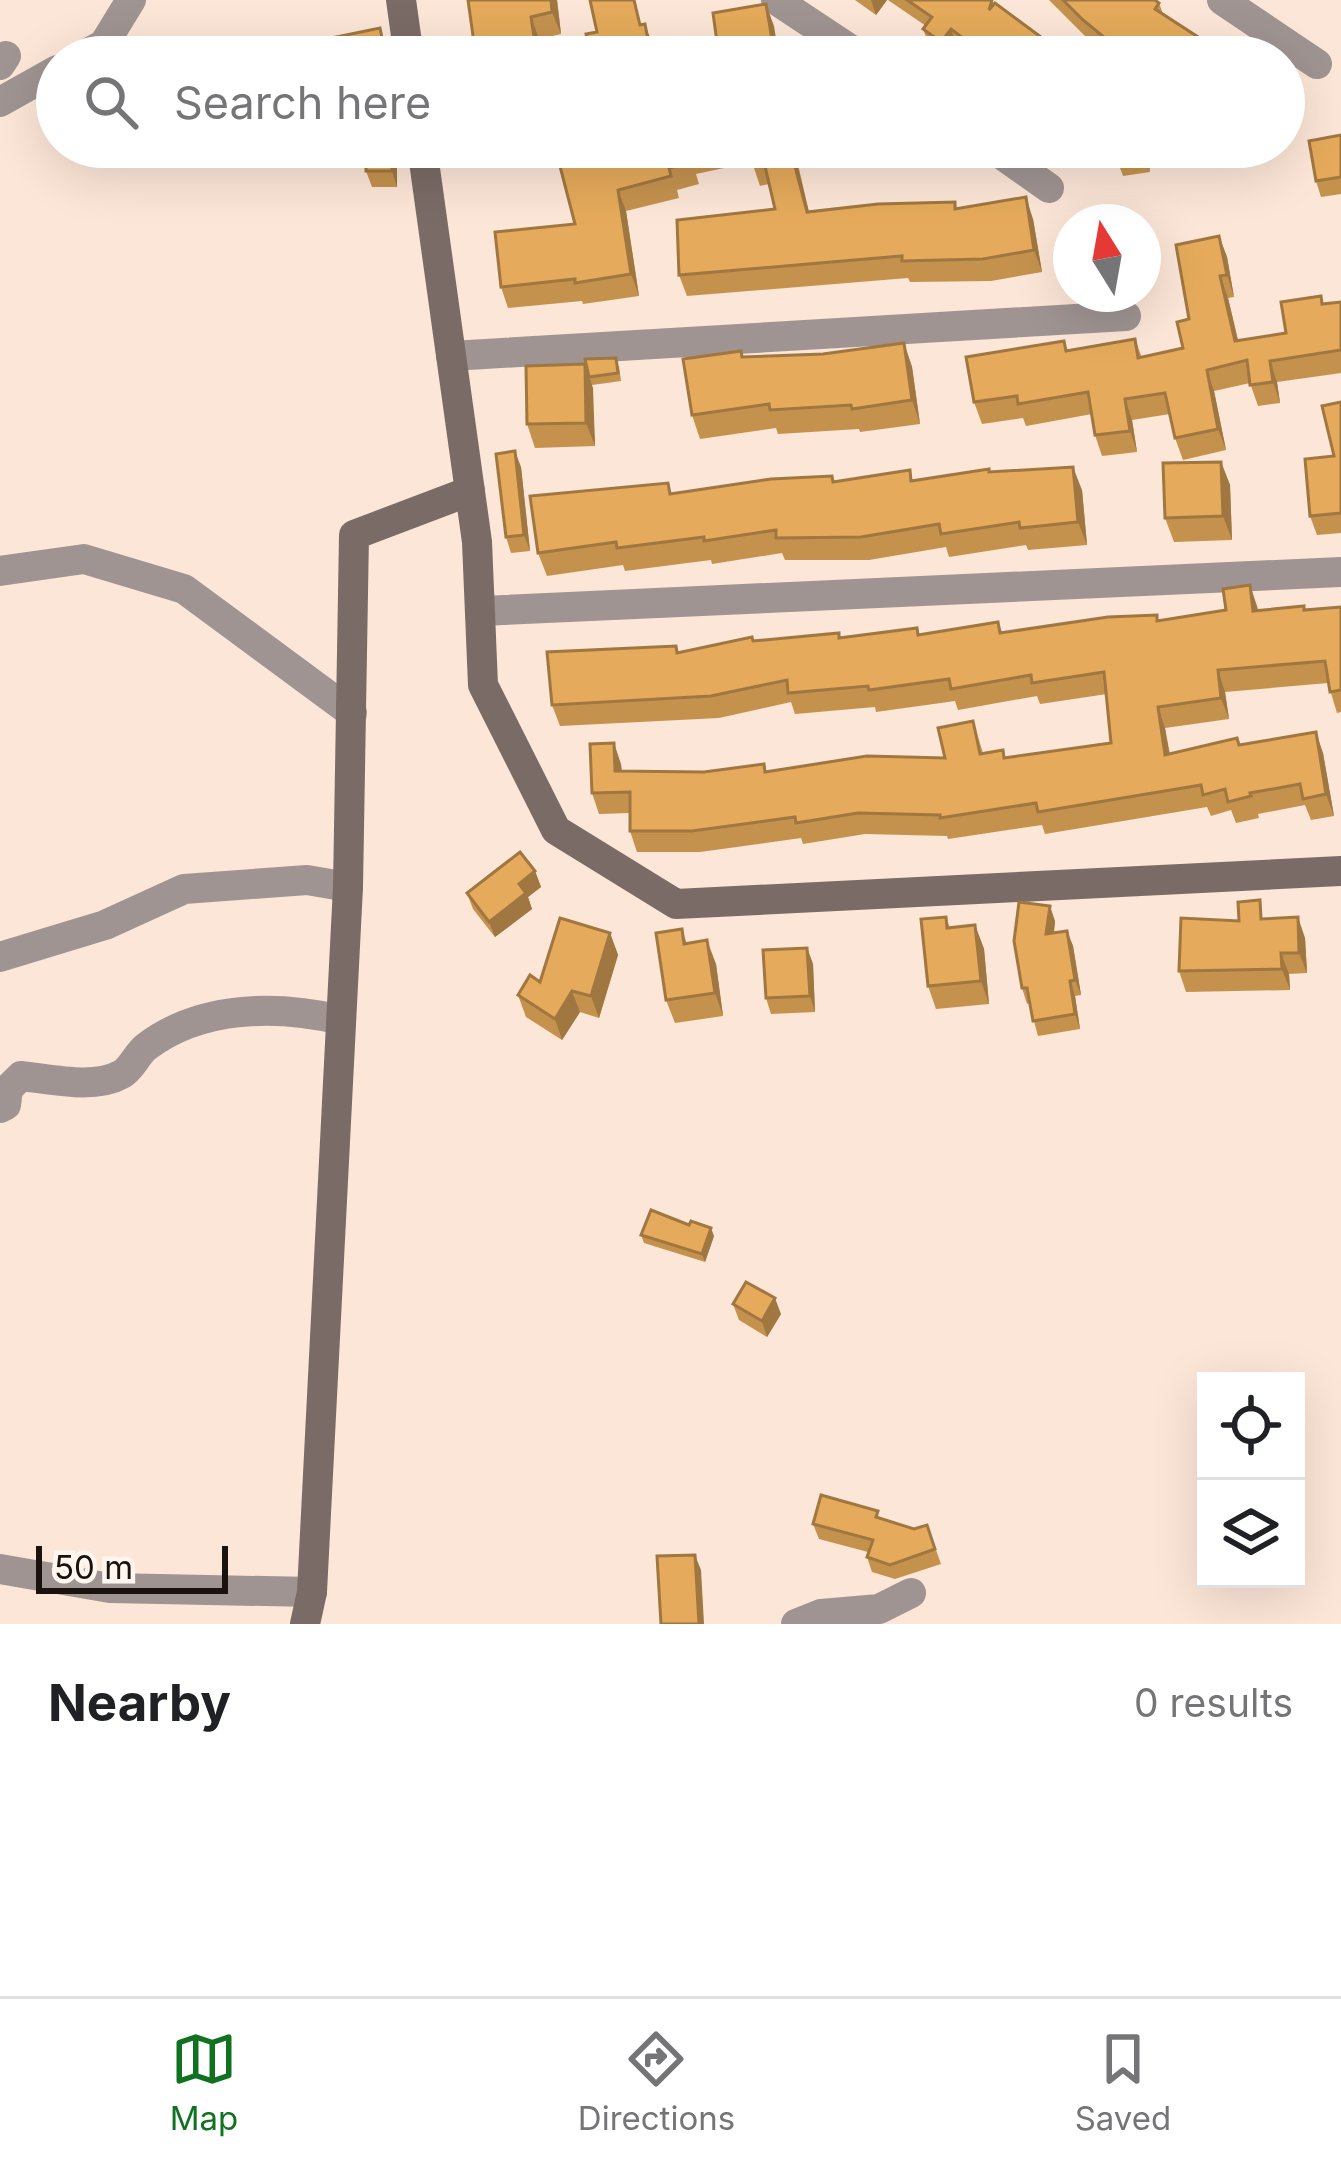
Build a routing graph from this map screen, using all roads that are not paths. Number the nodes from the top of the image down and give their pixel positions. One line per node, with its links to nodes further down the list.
1 (131, 0): 5 (street)
2 (401, 0): 6 (street)
3 (776, 0): 7 (street)
4 (1222, 0): 8 (street)
5 (109, 36)
6 (406, 36)
7 (830, 36)
8 (1275, 36)
9 (1305, 56): 10 (street)
10 (1317, 64)
11 (36, 82): 12 (street)
12 (0, 102)
13 (425, 168): 17 (street)
14 (1021, 168): 15 (street)
15 (1049, 188)
16 (1126, 316): 17 (street)
17 (451, 356): 18 (street)
18 (470, 491): 21 (street); 22 (street)
19 (0, 571): 22 (street)
20 (1341, 572): 21 (street)
21 (480, 611): 23 (street)
22 (352, 713): 24 (street)
23 (1341, 871)
24 (348, 887): 25 (street); 26 (street)
25 (0, 956)
26 (341, 1020): 27 (street); 29 (street)
27 (0, 1108)
28 (0, 1569): 29 (street)
29 (312, 1592): 31 (street)
30 (911, 1593): 32 (street)
31 (305, 1624)
32 (796, 1624)

